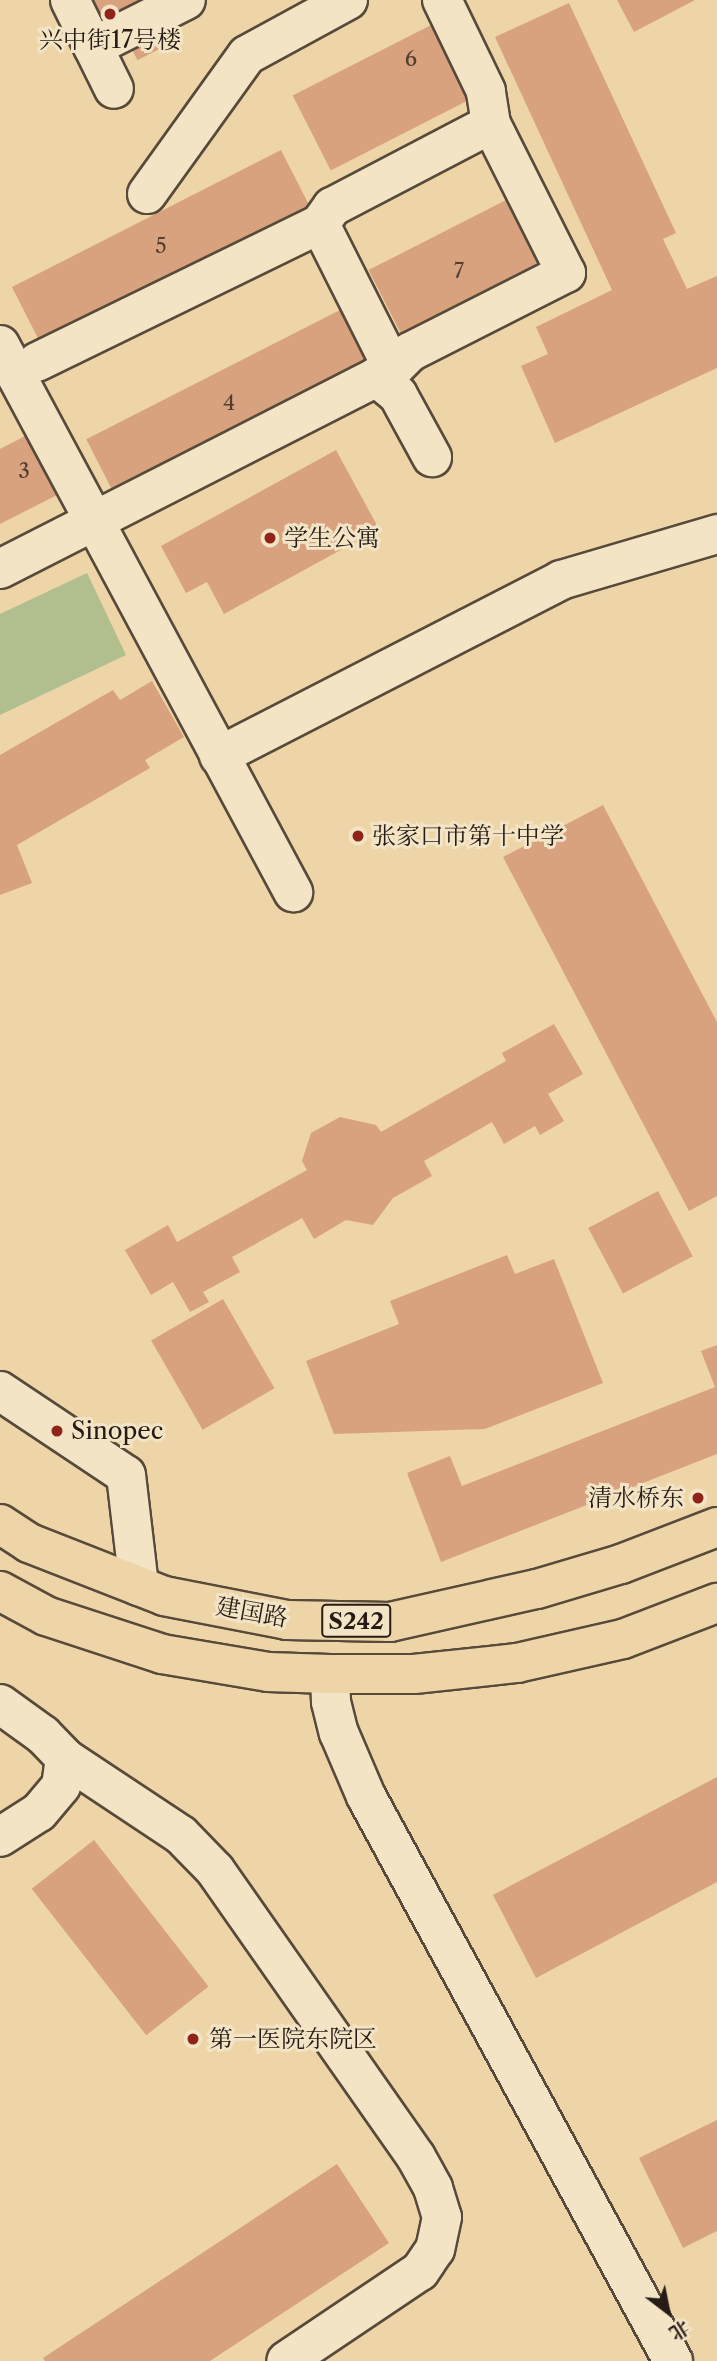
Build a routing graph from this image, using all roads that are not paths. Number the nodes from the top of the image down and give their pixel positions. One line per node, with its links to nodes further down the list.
1 (70, 0): 5 (street)
2 (186, 0): 5 (street)
3 (348, 0): 8 (street)
4 (442, 0): 7 (street)
5 (93, 47): 6 (street)
6 (114, 89)
7 (491, 124): 9 (street); 12 (street)
8 (147, 194)
9 (320, 224): 11 (street); 12 (street)
10 (0, 345): 14 (street)
11 (37, 362)
12 (385, 373): 13 (street); 14 (street)
13 (432, 457)
14 (97, 530): 16 (street); 17 (street)
15 (717, 534): 17 (street)
16 (0, 569)
17 (219, 756): 18 (street)
18 (293, 892)
19 (0, 1391): 22 (street)
20 (0, 1524): 22 (main road, 建国路 / S242)
21 (717, 1527): 22 (main road, 建国路 / S242)
22 (139, 1586)
23 (0, 1591): 25 (main road, S242)
24 (717, 1603): 25 (main road, S242)
25 (330, 1674): 30 (street)
26 (0, 1704): 27 (street)
27 (65, 1758): 28 (street); 29 (street)
28 (0, 1837)
29 (286, 2361)
30 (673, 2361)

